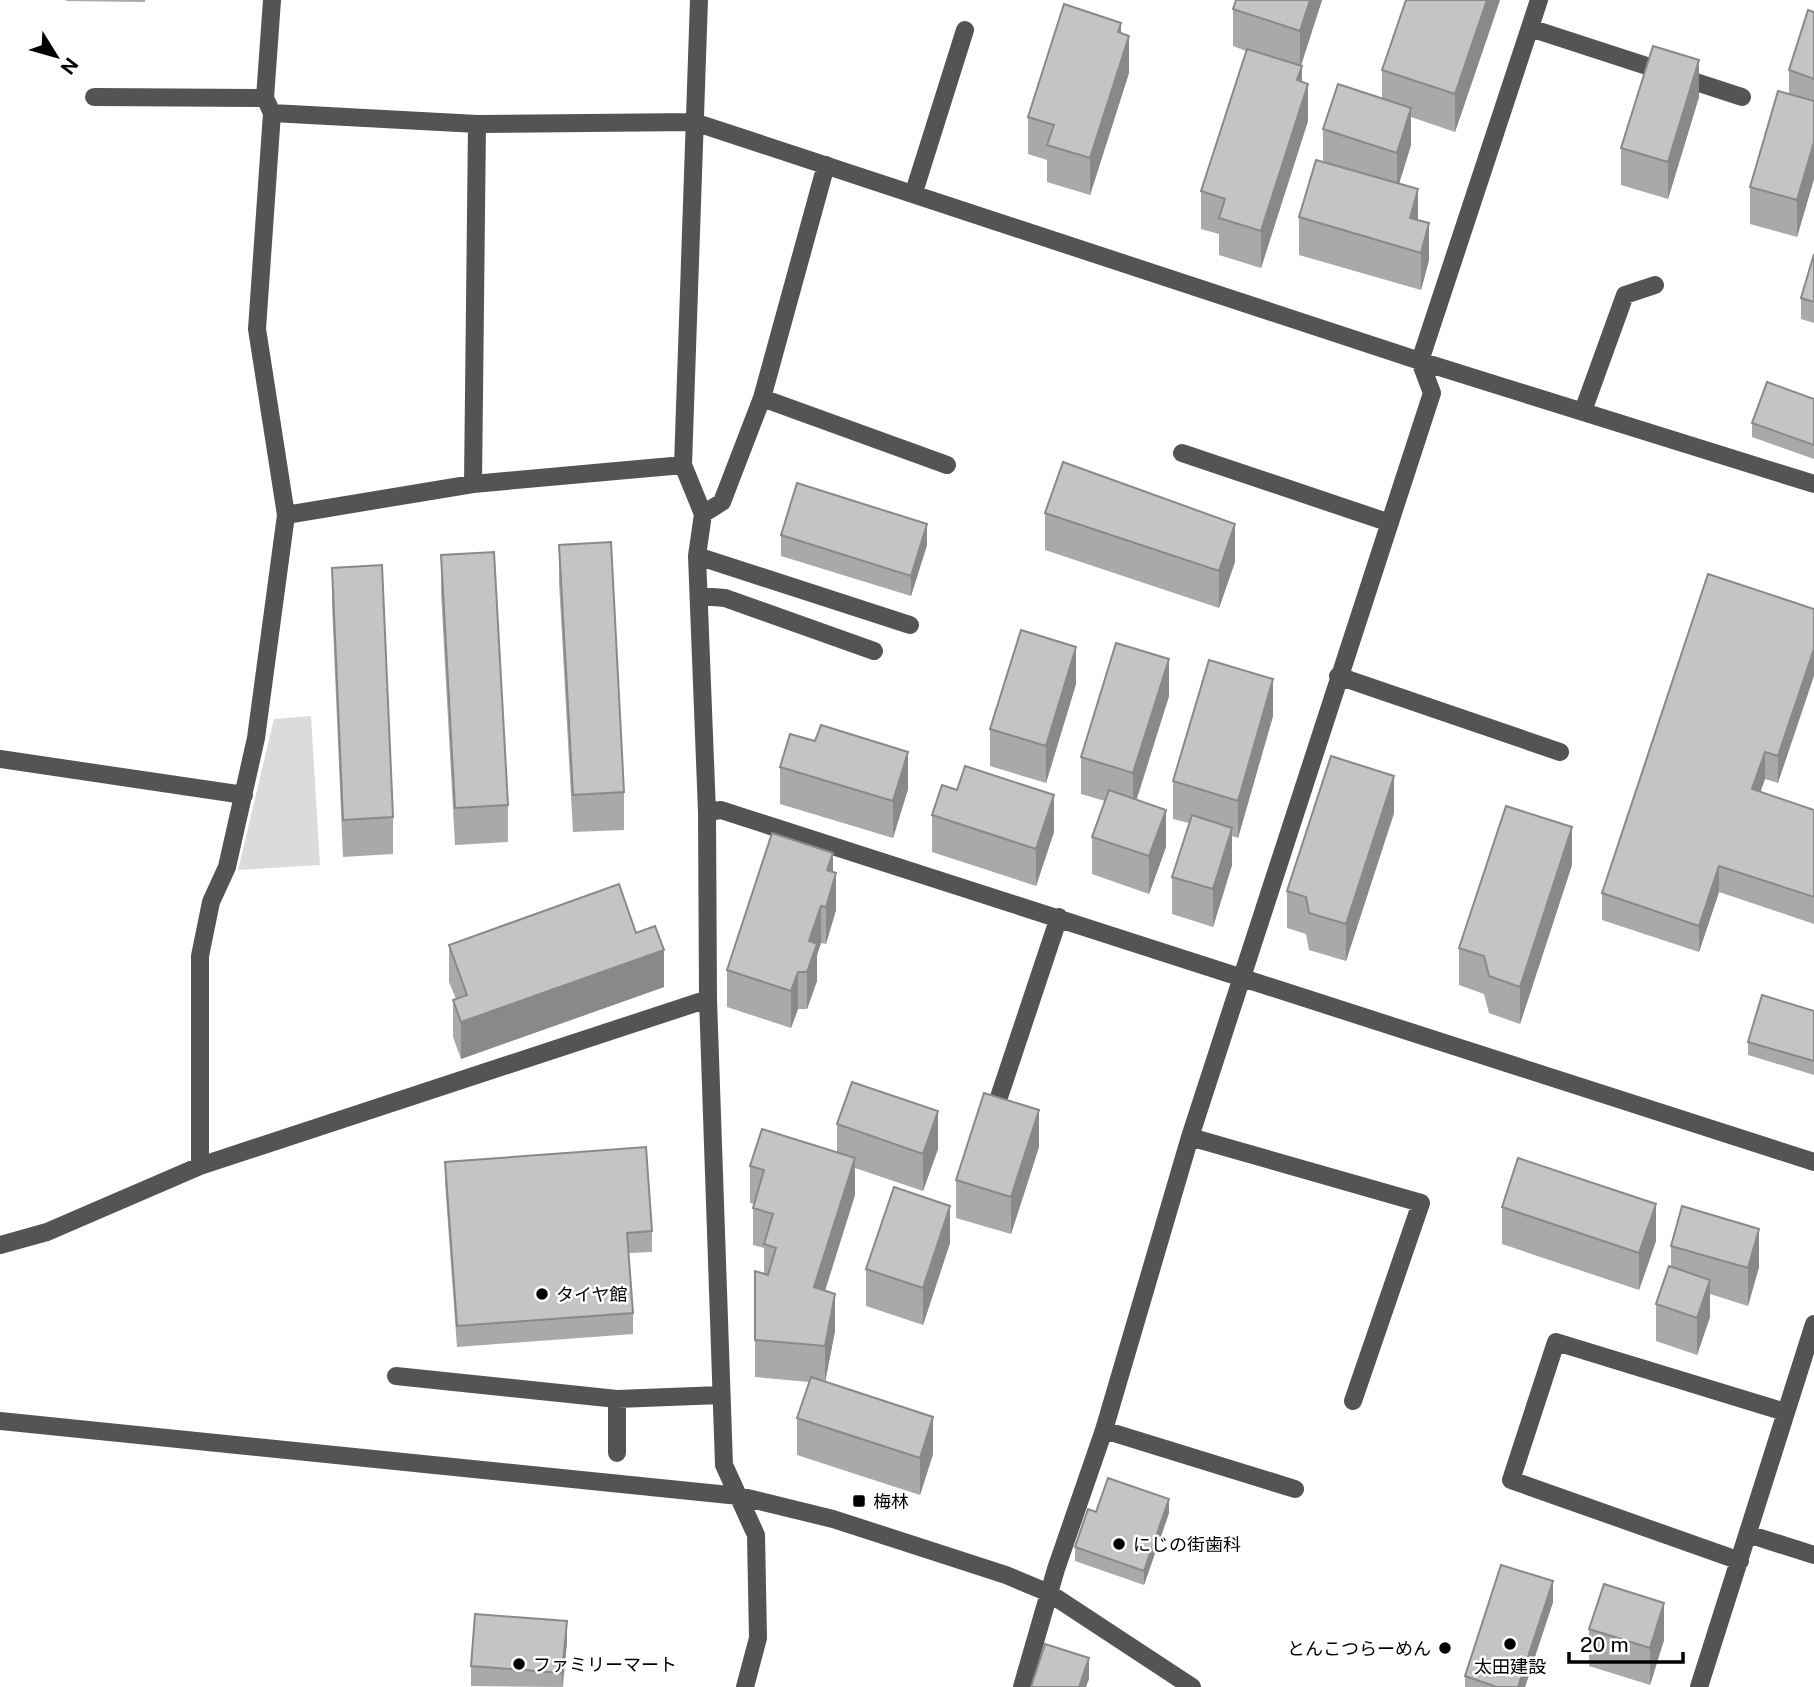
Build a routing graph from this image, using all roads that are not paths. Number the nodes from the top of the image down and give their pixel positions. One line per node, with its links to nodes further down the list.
1 (272, 0): 8 (street)
2 (699, 0): 9 (street)
3 (1539, 0): 4 (street)
4 (1530, 28): 7 (street); 14 (street)
5 (965, 30): 12 (street)
6 (94, 97): 8 (street)
7 (1742, 97)
8 (269, 105): 10 (street); 23 (street)
9 (694, 122): 10 (street); 11 (street); 18 (street)
10 (477, 124): 20 (street)
11 (826, 165): 12 (street); 15 (street)
12 (914, 192): 14 (street)
13 (1655, 285): 16 (street)
14 (1420, 361): 16 (street); 24 (street)
15 (762, 398): 19 (street); 22 (street)
16 (1583, 411): 21 (street)
17 (1182, 453): 24 (street)
18 (683, 465): 20 (street); 22 (street)
19 (947, 466)
20 (473, 484): 23 (street)
21 (1814, 484)
22 (704, 514): 25 (street)
23 (286, 515): 32 (street)
24 (1390, 523): 29 (street)
25 (697, 556): 26 (street); 27 (street)
26 (700, 596): 28 (street); 33 (street)
27 (910, 625)
28 (874, 651)
29 (1338, 676): 30 (street); 35 (street)
30 (1560, 752)
31 (0, 759): 32 (street)
32 (244, 795): 40 (street)
33 (707, 812): 34 (street); 36 (street)
34 (1059, 917): 35 (street); 37 (street)
35 (1244, 977): 38 (street); 39 (street)
36 (708, 999): 40 (street); 44 (street)
37 (992, 1118)
38 (1190, 1137): 46 (street); 49 (street)
39 (1814, 1162)
40 (200, 1166): 41 (street)
41 (0, 1245)
42 (1814, 1324): 47 (street)
43 (396, 1376): 45 (street)
44 (721, 1395): 45 (street); 52 (street)
45 (617, 1399): 50 (street)
46 (1353, 1401)
47 (1786, 1412): 53 (street); 55 (street)
48 (0, 1421): 52 (street)
49 (1104, 1430): 51 (street); 56 (street)
50 (617, 1453)
51 (1295, 1489)
52 (739, 1496): 56 (street); 57 (street)
53 (1748, 1534): 54 (street); 55 (street)
54 (1814, 1555)
55 (1740, 1561): 60 (street)
56 (1049, 1593): 58 (street); 59 (street)
57 (745, 1687)
58 (1022, 1687)
59 (1192, 1687)
60 (1699, 1687)

